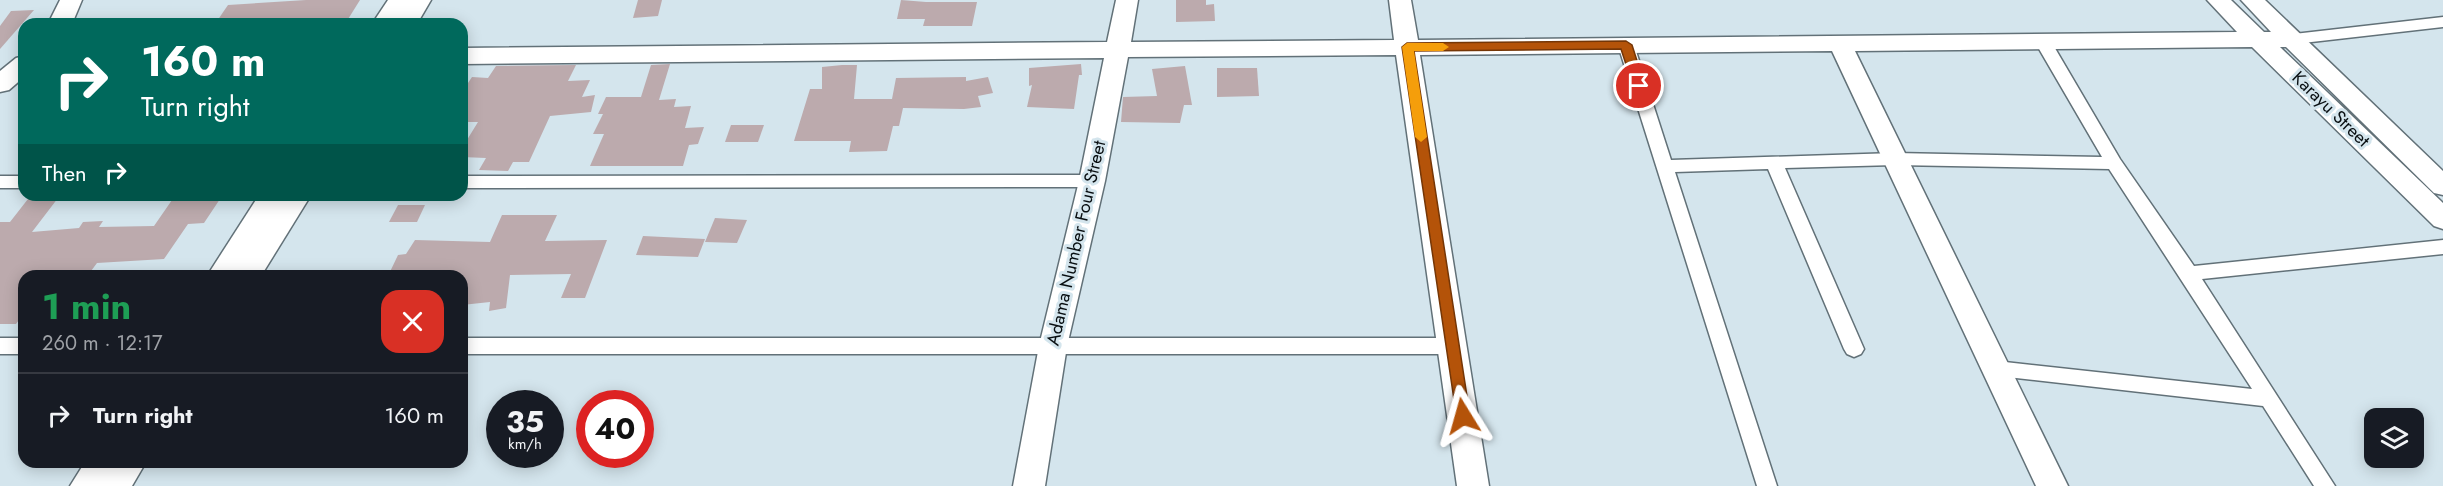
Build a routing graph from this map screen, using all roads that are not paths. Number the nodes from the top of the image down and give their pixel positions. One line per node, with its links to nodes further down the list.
1 (70, 0): 8 (street)
2 (399, 0): 9 (street)
3 (420, 0): 10 (street)
4 (1127, 0): 18 (street, Adama Number Four Street)
5 (1400, 0): 17 (street)
6 (2218, 0): 13 (street, Karayu Street)
7 (2252, 0): 12 (street, Karayu Street)
8 (62, 18)
9 (388, 18)
10 (409, 18)
11 (2443, 22): 12 (street)
12 (2294, 39): 13 (street); 32 (street, Karayu Street)
13 (2260, 40): 14 (street); 35 (street, Karayu Street)
14 (2043, 42): 15 (street); 26 (street)
15 (1840, 44): 16 (street); 24 (street)
16 (1626, 45): 17 (street); 27 (street)
17 (1407, 47): 18 (street); 44 (street)
18 (1117, 50): 19 (street); 28 (street, Adama Number Four Street)
19 (468, 56)
20 (0, 60): 21 (street)
21 (18, 62)
22 (18, 68): 23 (street)
23 (0, 84)
24 (1895, 159): 25 (street); 26 (street); 46 (street)
25 (1774, 163): 27 (street); 45 (street)
26 (2114, 163): 39 (street)
27 (1665, 166): 54 (street)
28 (1092, 181): 31 (street); 43 (street, Adama Number Four Street)
29 (0, 182): 30 (street)
30 (18, 182)
31 (468, 182)
32 (2443, 186)
33 (269, 201): 37 (street)
34 (294, 201): 38 (street)
35 (2443, 219)
36 (2443, 247): 39 (street)
37 (225, 270)
38 (251, 270)
39 (2189, 273): 47 (street)
40 (0, 346): 41 (street)
41 (18, 346)
42 (468, 346): 43 (street)
43 (1053, 346): 44 (street); 52 (street, Adama Number Four Street)
44 (1452, 346): 53 (street)
45 (1854, 349)
46 (1996, 369): 47 (street); 55 (street)
47 (2270, 399): 56 (street)
48 (98, 468): 50 (street)
49 (126, 468): 51 (street)
50 (86, 486)
51 (116, 486)
52 (1029, 486)
53 (1473, 486)
54 (1767, 486)
55 (2052, 486)
56 (2325, 486)

